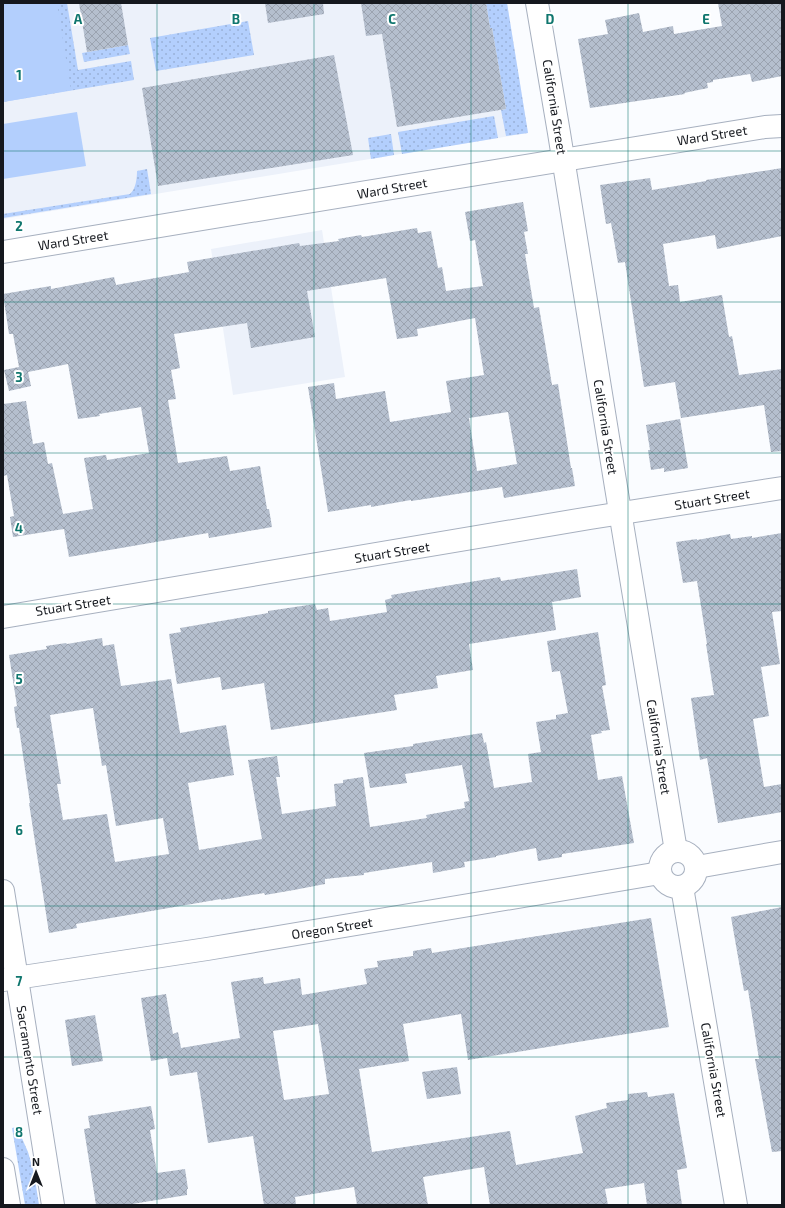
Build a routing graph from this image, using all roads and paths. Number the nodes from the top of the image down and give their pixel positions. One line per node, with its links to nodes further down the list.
1 (538, 3): 3 (street, California Street)
2 (782, 126): 3 (street, Ward Street)
3 (563, 159): 4 (street, Ward Street); 6 (street, California Street)
4 (3, 252)
5 (782, 488): 6 (street, Stuart Street)
6 (620, 514): 7 (street, Stuart Street); 8 (street, California Street)
7 (3, 617)
8 (676, 851): 10 (street); 11 (street)
9 (782, 852): 10 (street)
10 (697, 867): 12 (street)
11 (660, 873): 12 (street); 14 (street, Oregon Street)
12 (682, 887): 18 (street, California Street)
13 (3, 891): 14 (street, Sacramento Street)
14 (10, 979): 17 (street, Sacramento Street)
15 (3, 1169): 16 (street)
16 (9, 1205)
17 (53, 1205)
18 (736, 1205)

